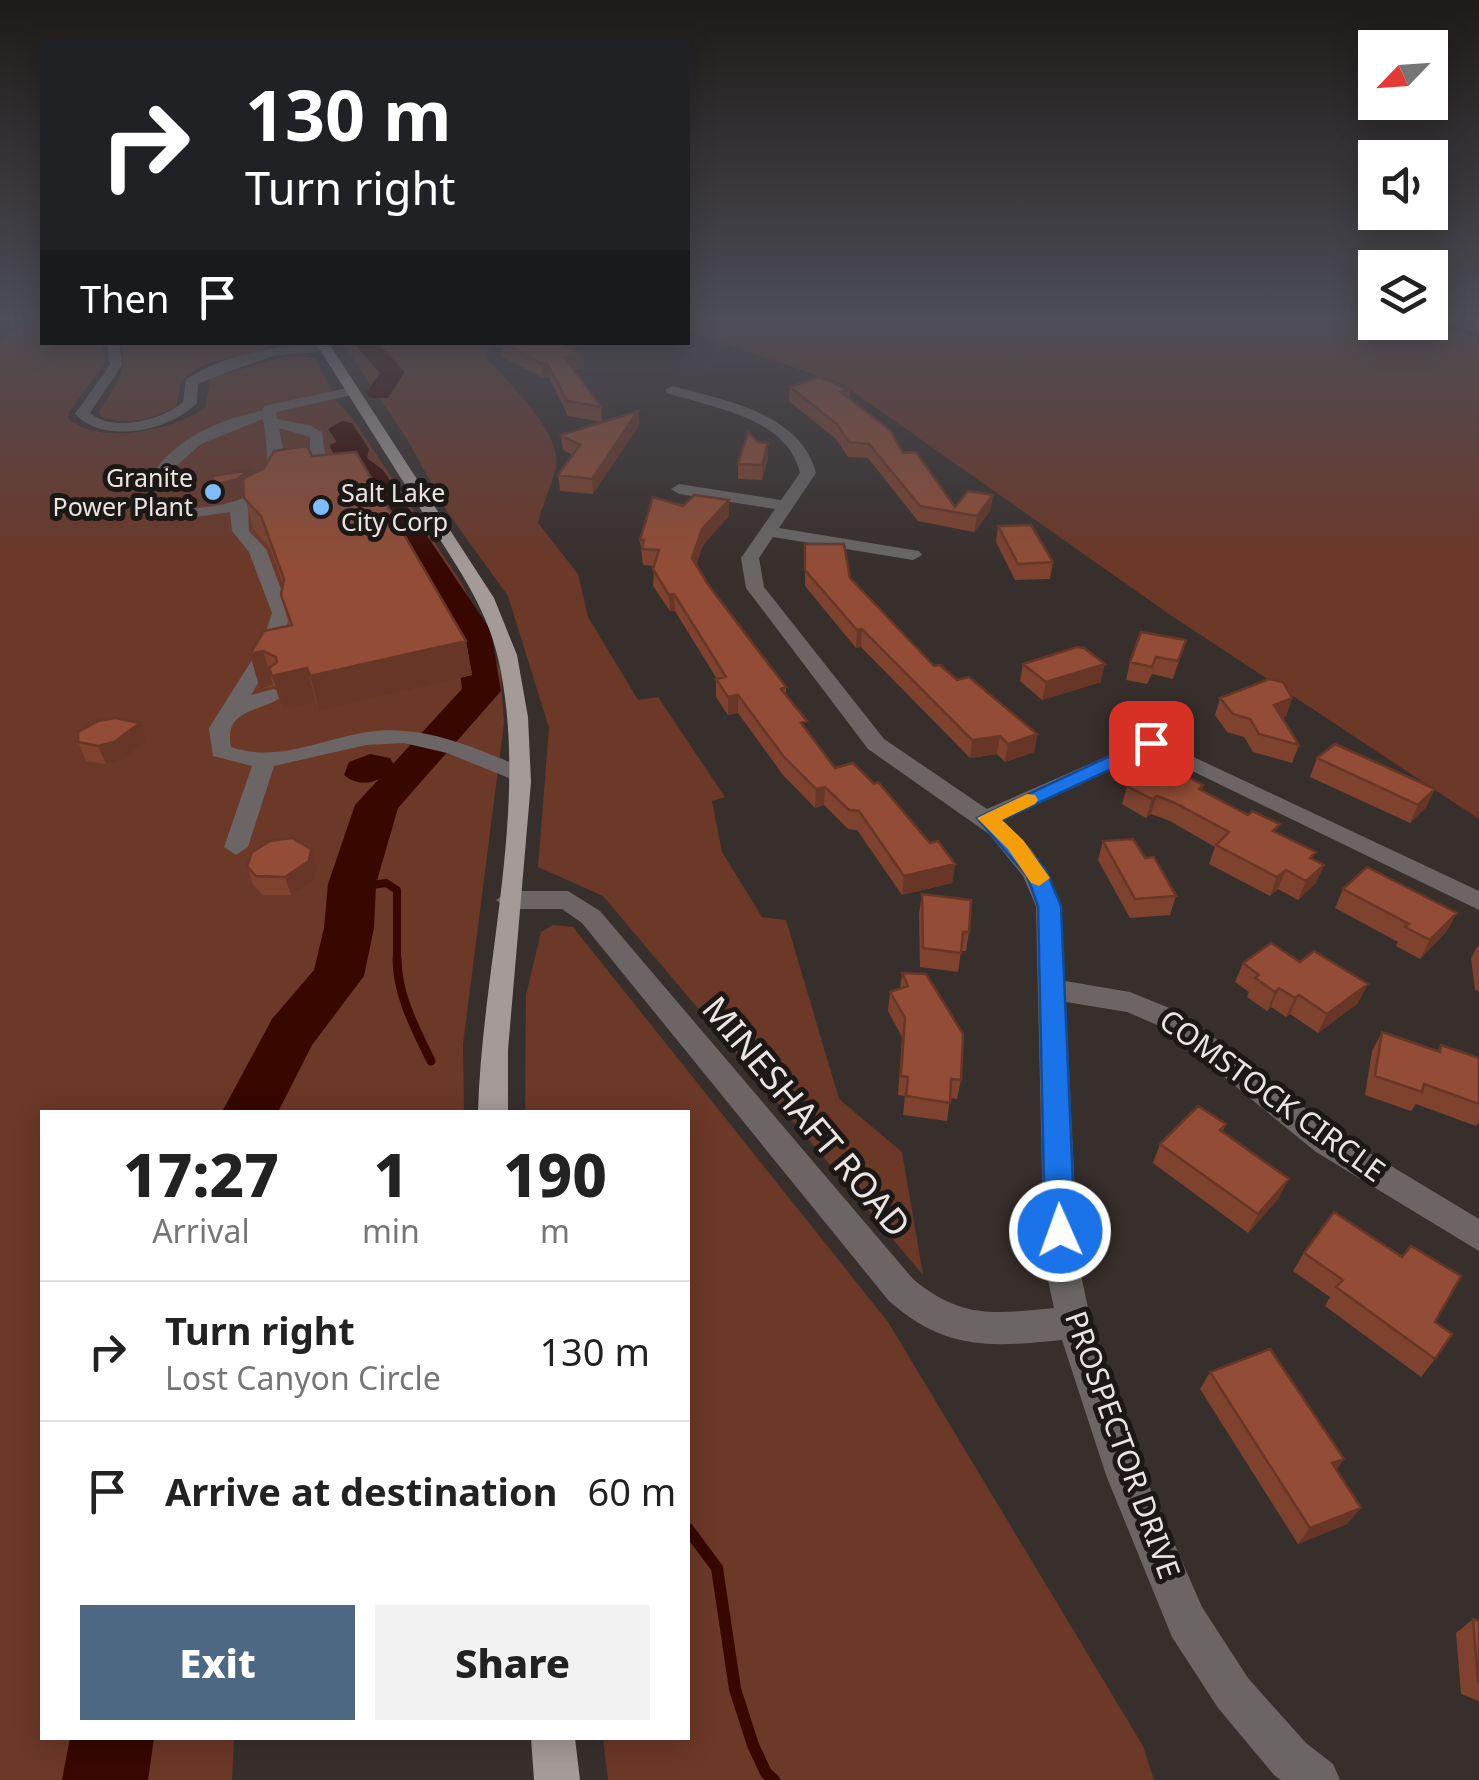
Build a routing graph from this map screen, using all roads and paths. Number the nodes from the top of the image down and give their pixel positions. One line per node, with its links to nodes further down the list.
1 (90, 402): 2 (street)
2 (190, 402)
3 (293, 402): 6 (street)
4 (359, 402): 18 (main road)
5 (708, 402): 11 (street, PROSPECTOR DRIVE)
6 (269, 418): 7 (street); 7 (street); 8 (street)
7 (276, 465): 10 (street)
8 (162, 471)
9 (679, 488): 11 (street)
10 (240, 506): 12 (street); 16 (street)
11 (788, 506): 13 (street, PROSPECTOR DRIVE)
12 (193, 513)
13 (767, 531): 14 (street); 19 (street, PROSPECTOR DRIVE)
14 (913, 555)
15 (274, 695): 16 (street)
16 (232, 710): 17 (street)
17 (265, 760): 18 (street); 20 (street)
18 (519, 775): 21 (main road)
19 (988, 818): 22 (street); 23 (street, PROSPECTOR DRIVE)
20 (236, 848)
21 (509, 900): 24 (main road); 26 (street, MINESHAFT ROAD)
22 (1479, 900)
23 (1052, 990): 25 (street, COMSTOCK CIRCLE); 26 (street, PROSPECTOR DRIVE)
24 (492, 1110)
25 (1479, 1236)
26 (1074, 1322): 29 (street, PROSPECTOR DRIVE)
27 (553, 1740): 28 (main road)
28 (557, 1780)
29 (1318, 1780)

